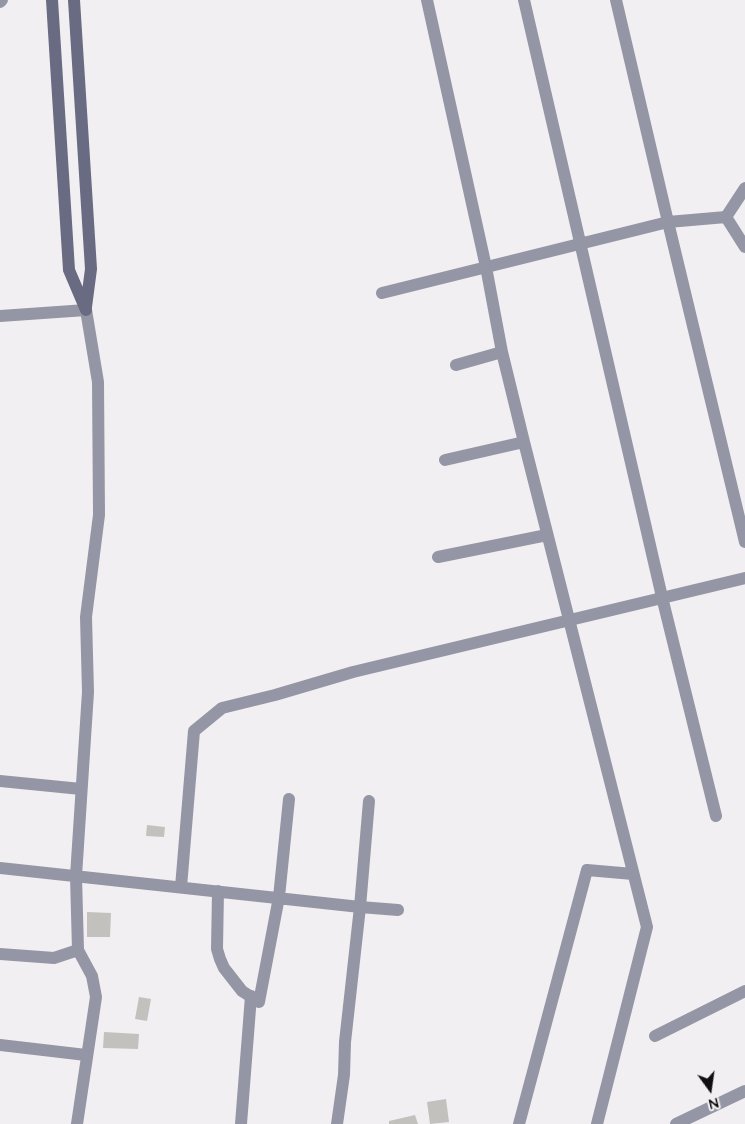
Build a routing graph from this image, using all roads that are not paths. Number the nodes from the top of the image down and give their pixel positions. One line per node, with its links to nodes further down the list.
1 (52, 0): 13 (street)
2 (74, 0): 13 (street)
3 (428, 0): 11 (street)
4 (524, 0): 9 (street)
5 (616, 0): 8 (street)
6 (745, 188): 7 (street)
7 (726, 217): 8 (street); 10 (street)
8 (668, 222): 9 (street); 20 (street)
9 (581, 244): 11 (street); 23 (street)
10 (745, 246)
11 (486, 267): 12 (street); 15 (street)
12 (382, 293)
13 (86, 310): 14 (street); 26 (street)
14 (0, 316)
15 (502, 352): 16 (street); 17 (street)
16 (456, 365)
17 (524, 442): 18 (street); 19 (street)
18 (445, 460)
19 (547, 535): 21 (street); 24 (street)
20 (745, 542)
21 (438, 557)
22 (745, 578): 23 (street)
23 (662, 597): 24 (street); 29 (street)
24 (568, 620): 31 (street); 33 (street)
25 (0, 781): 26 (street)
26 (81, 789): 32 (street)
27 (289, 798): 35 (street)
28 (369, 801): 36 (street)
29 (716, 816)
30 (0, 868): 32 (street)
31 (633, 874): 49 (street); 50 (street)
32 (76, 876): 33 (street); 38 (street)
33 (181, 887): 34 (street)
34 (218, 890): 35 (street); 41 (street)
35 (279, 897): 36 (street); 41 (street)
36 (360, 907): 37 (street); 48 (street)
37 (398, 910)
38 (78, 950): 39 (street); 44 (street)
39 (0, 954)
40 (745, 991): 42 (street)
41 (251, 996): 47 (street)
42 (654, 1036)
43 (0, 1044): 44 (street)
44 (86, 1054): 46 (street)
45 (745, 1091): 51 (street)
46 (77, 1124)
47 (241, 1124)
48 (337, 1124)
49 (519, 1124)
50 (597, 1124)
51 (676, 1124)

